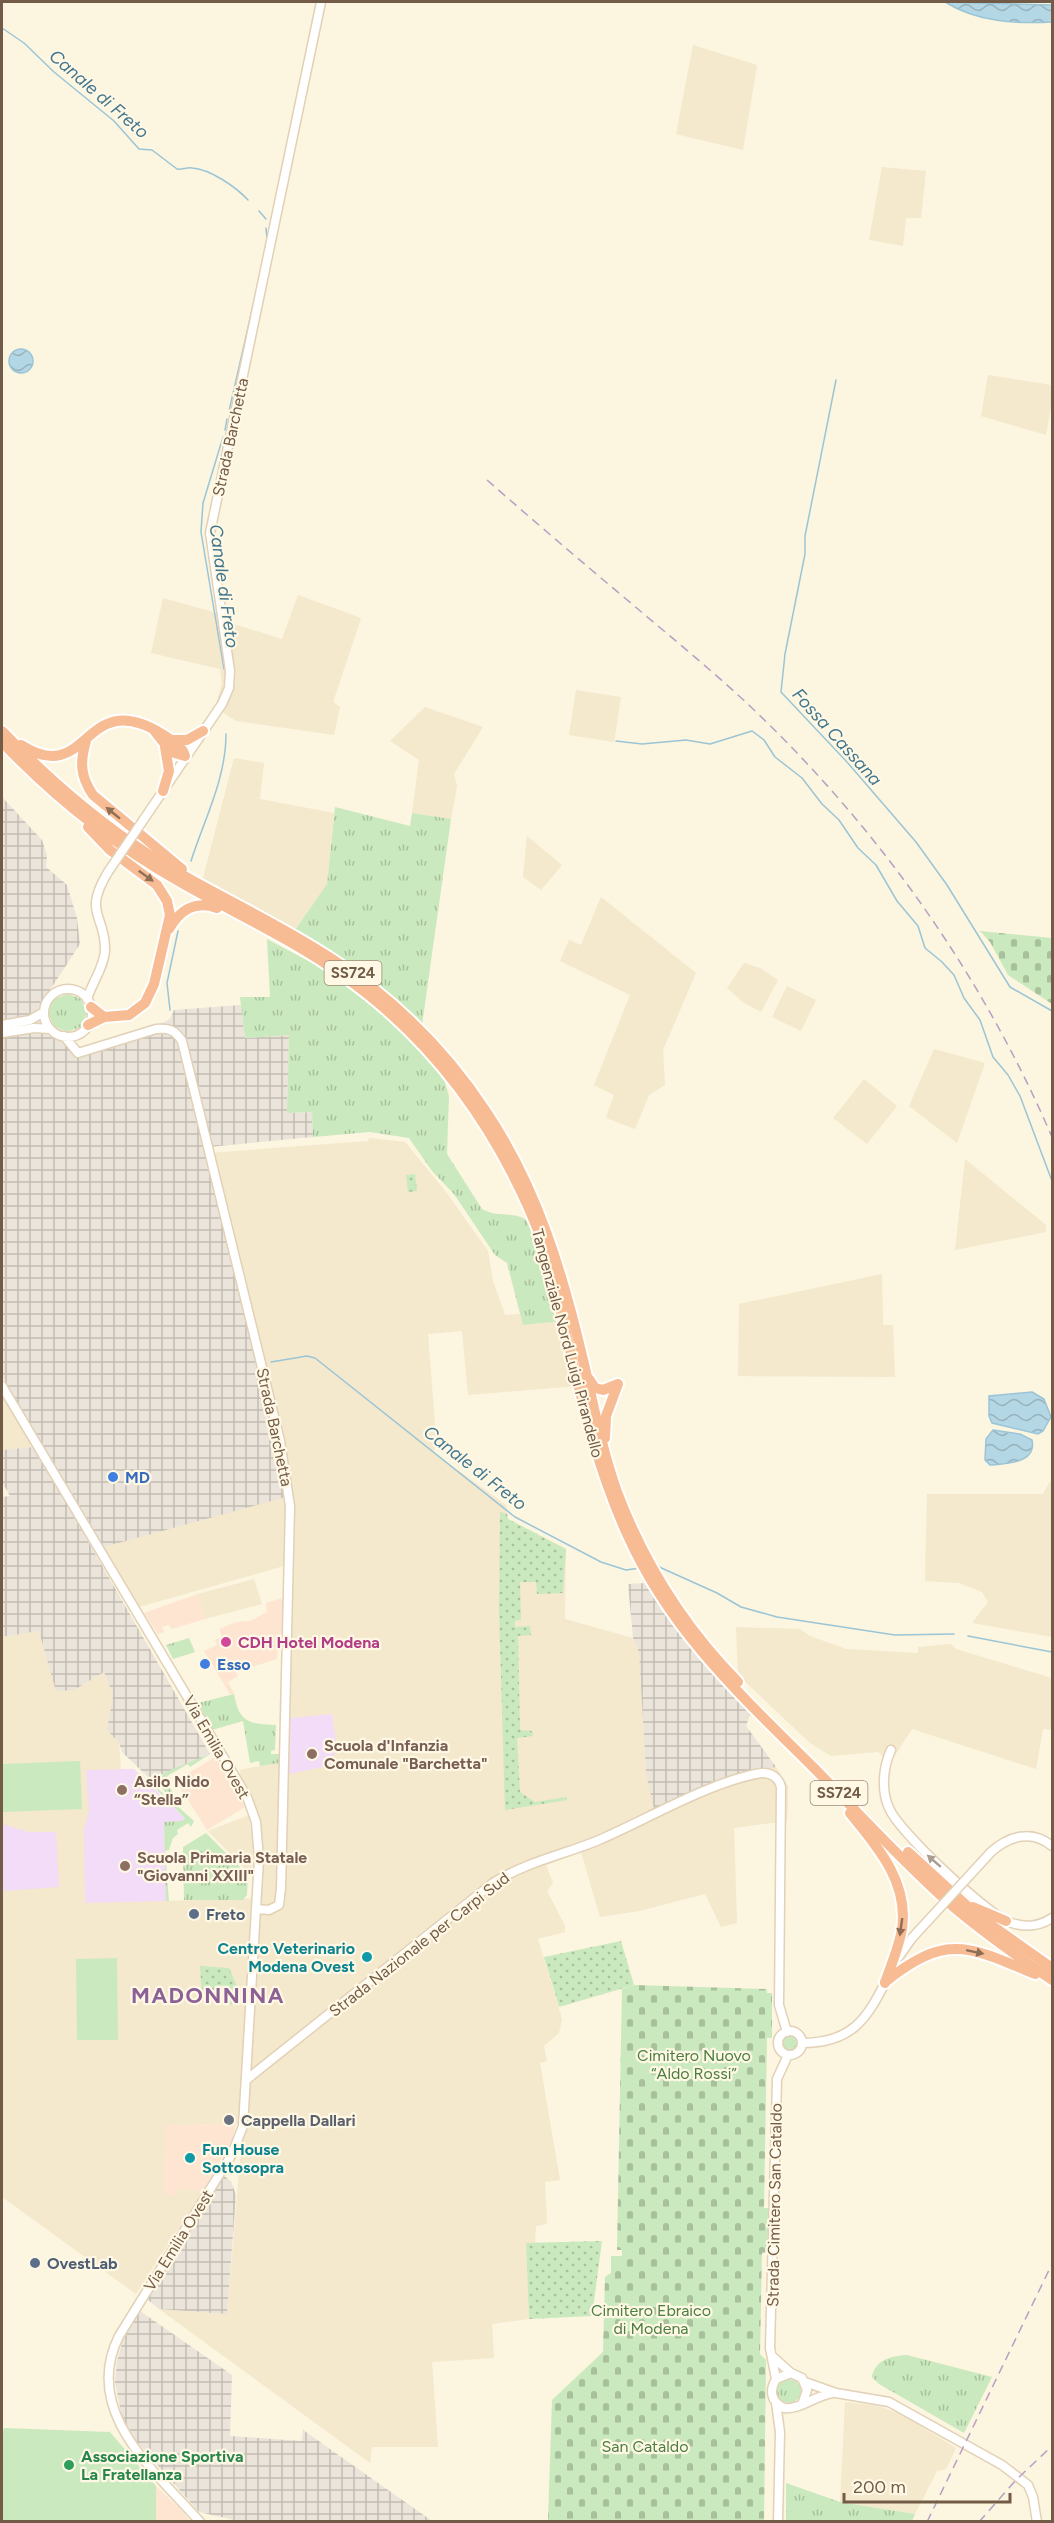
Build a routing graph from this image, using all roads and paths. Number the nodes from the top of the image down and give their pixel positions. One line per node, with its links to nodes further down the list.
1 (321, 2): 3 (street, Strada Barchetta)
2 (2, 731): 4 (highway); 10 (highway, Tangenziale Nord Luigi Pirandello / SS724)
3 (203, 731): 6 (highway); 7 (street, Strada Barchetta)
4 (86, 741): 6 (highway); 10 (highway, one-way to 4)
5 (2, 742): 9 (highway, Tangenziale Nord Luigi Pirandello / SS724)
6 (168, 743): 7 (highway); 8 (highway)
7 (185, 756): 8 (street, Strada Barchetta)
8 (163, 791): 13 (street, Strada Barchetta, bridge)
9 (56, 794): 11 (highway, Tangenziale Nord Luigi Pirandello / SS724); 12 (highway, one-way to 12)
10 (189, 878): 25 (highway, Tangenziale Nord Luigi Pirandello / SS724)
11 (254, 923): 12 (highway); 28 (highway, Tangenziale Nord Luigi Pirandello / SS724)
12 (168, 932): 17 (highway)
13 (93, 978): 14 (street, Strada Barchetta); 15 (street, Strada Barchetta)
14 (77, 991): 15 (street); 16 (street)
15 (88, 1003): 17 (highway); 19 (street)
16 (44, 1012): 18 (street); 20 (street)
17 (104, 1017): 19 (highway)
18 (2, 1025)
19 (88, 1025): 22 (street)
20 (50, 1029): 21 (street); 23 (street)
21 (2, 1033)
22 (78, 1034): 23 (street); 24 (street)
23 (64, 1036): 24 (street)
24 (84, 1053): 36 (street, Strada Barchetta)
25 (586, 1374): 27 (highway, Tangenziale Nord Luigi Pirandello / SS724); 27 (highway)
26 (2, 1386): 36 (street, Via Emilia Ovest)
27 (606, 1458): 28 (highway, Tangenziale Nord Luigi Pirandello / SS724)
28 (643, 1558): 29 (highway, Tangenziale Nord Luigi Pirandello / SS724)
29 (654, 1579): 31 (highway, Tangenziale Nord Luigi Pirandello / SS724); 35 (highway, Tangenziale Nord Luigi Pirandello / SS724)
30 (891, 1750): 38 (street, one-way to 30)
31 (816, 1770): 40 (highway, Tangenziale Nord Luigi Pirandello / SS724); 41 (highway, one-way to 41)
32 (1053, 1835): 33 (street)
33 (1038, 1838): 34 (street); 41 (street, bridge)
34 (1053, 1846)
35 (958, 1900): 38 (highway); 39 (highway, Tangenziale Nord Luigi Pirandello / SS724)
36 (256, 1909): 45 (street, Via Emilia Ovest)
37 (1053, 1918): 38 (street)
38 (1006, 1921)
39 (1053, 1968)
40 (1053, 1981): 41 (highway, one-way to 40)
41 (885, 1983): 43 (street)
42 (787, 2032): 43 (street); 44 (street); 45 (street, Strada Nazionale per Carpi Sud)
43 (802, 2043): 44 (street)
44 (788, 2055): 46 (street, Strada Cimitero San Cataldo)
45 (246, 2080): 55 (street, Via Emilia Ovest)
46 (772, 2356): 47 (street); 48 (street, Strada Cimitero San Cataldo)
47 (791, 2373): 48 (street); 49 (street)
48 (776, 2379): 51 (street)
49 (805, 2382): 50 (street); 52 (street)
50 (836, 2393): 52 (street); 57 (street)
51 (776, 2402): 53 (street); 54 (street)
52 (803, 2402): 53 (street)
53 (794, 2408): 54 (street)
54 (780, 2432): 56 (street)
55 (200, 2522)
56 (778, 2522)
57 (1037, 2522)

